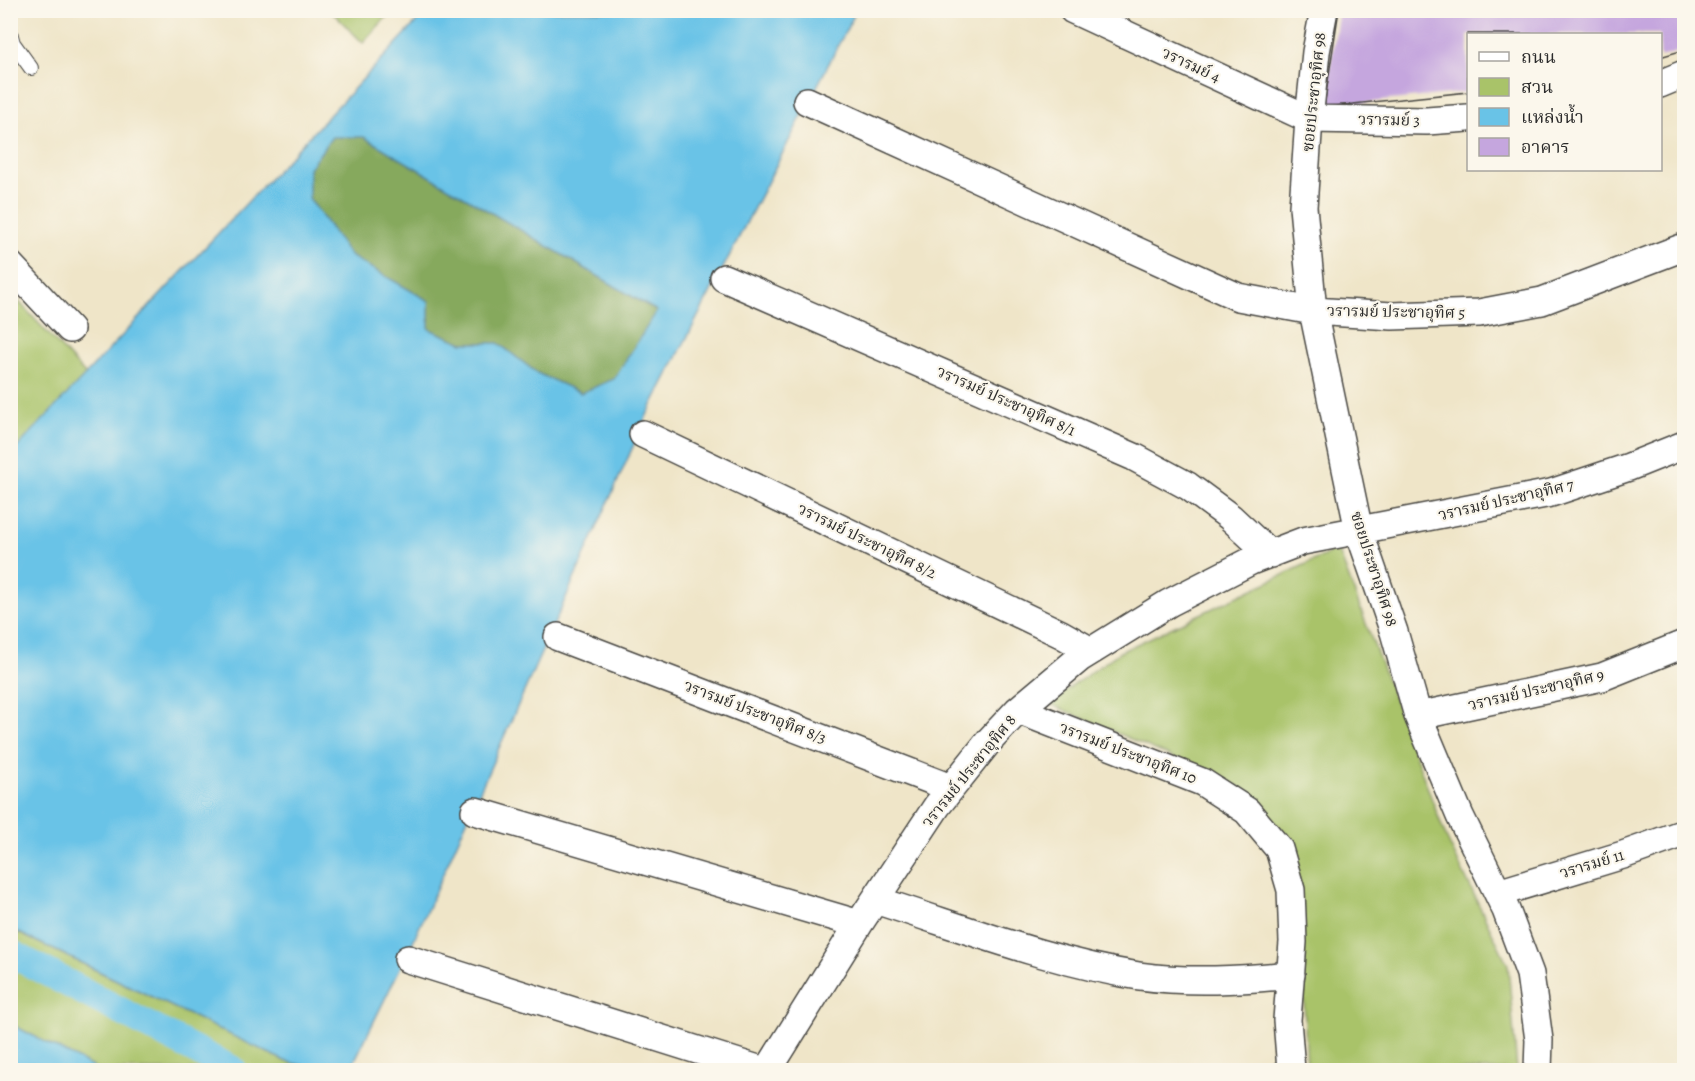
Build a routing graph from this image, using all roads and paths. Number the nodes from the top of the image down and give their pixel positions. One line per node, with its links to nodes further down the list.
1 (1073, 10): 9 (street, วรารมย์ 4)
2 (1324, 10): 9 (street, ซอยประชาอุทิศ 98)
3 (10, 32): 4 (lane)
4 (31, 68)
5 (1684, 74): 6 (street)
6 (1662, 83)
7 (807, 101): 13 (street, วรารมย์ ประชาอุทิศ 5)
8 (1467, 118): 9 (street, วรารมย์ 3)
9 (1309, 119): 13 (street, ซอยประชาอุทิศ 98)
10 (1684, 247): 13 (street, วรารมย์ ประชาอุทิศ 5)
11 (10, 265): 14 (street)
12 (724, 278): 18 (street, วรารมย์ ประชาอุทิศ 8/1)
13 (1313, 311): 17 (street, ซอยประชาอุทิศ 98)
14 (70, 329)
15 (643, 434): 21 (street, วรารมย์ ประชาอุทิศ 8/2)
16 (1684, 445): 17 (street, วรารมย์ ประชาอุทิศ 7)
17 (1359, 531): 18 (street, วรารมย์ ประชาอุทิศ 8); 23 (street, ซอยประชาอุทิศ 98)
18 (1270, 554): 21 (street, วรารมย์ ประชาอุทิศ 8)
19 (558, 637): 24 (street, วรารมย์ ประชาอุทิศ 8/3)
20 (1684, 644): 23 (street, วรารมย์ ประชาอุทิศ 9)
21 (1091, 651): 22 (street, วรารมย์ ประชาอุทิศ 8)
22 (1018, 710): 24 (street, วรารมย์ ประชาอุทิศ 8); 31 (street, วรารมย์ ประชาอุทิศ 10)
23 (1418, 716): 27 (street, ซอยประชาอุทิศ 98)
24 (951, 788): 28 (street, วรารมย์ ประชาอุทิศ 8)
25 (475, 812): 29 (street)
26 (1684, 832): 27 (street, วรารมย์ 11)
27 (1498, 893): 35 (street, ซอยประชาอุทิศ 98)
28 (875, 900): 29 (street, วรารมย์ ประชาอุทิศ 8); 31 (street)
29 (859, 924): 33 (street, วรารมย์ ประชาอุทิศ 8)
30 (408, 959): 32 (street)
31 (1291, 975): 34 (street, วรารมย์ ประชาอุทิศ 10)
32 (761, 1071)
33 (768, 1071)
34 (1291, 1071)
35 (1538, 1071)

